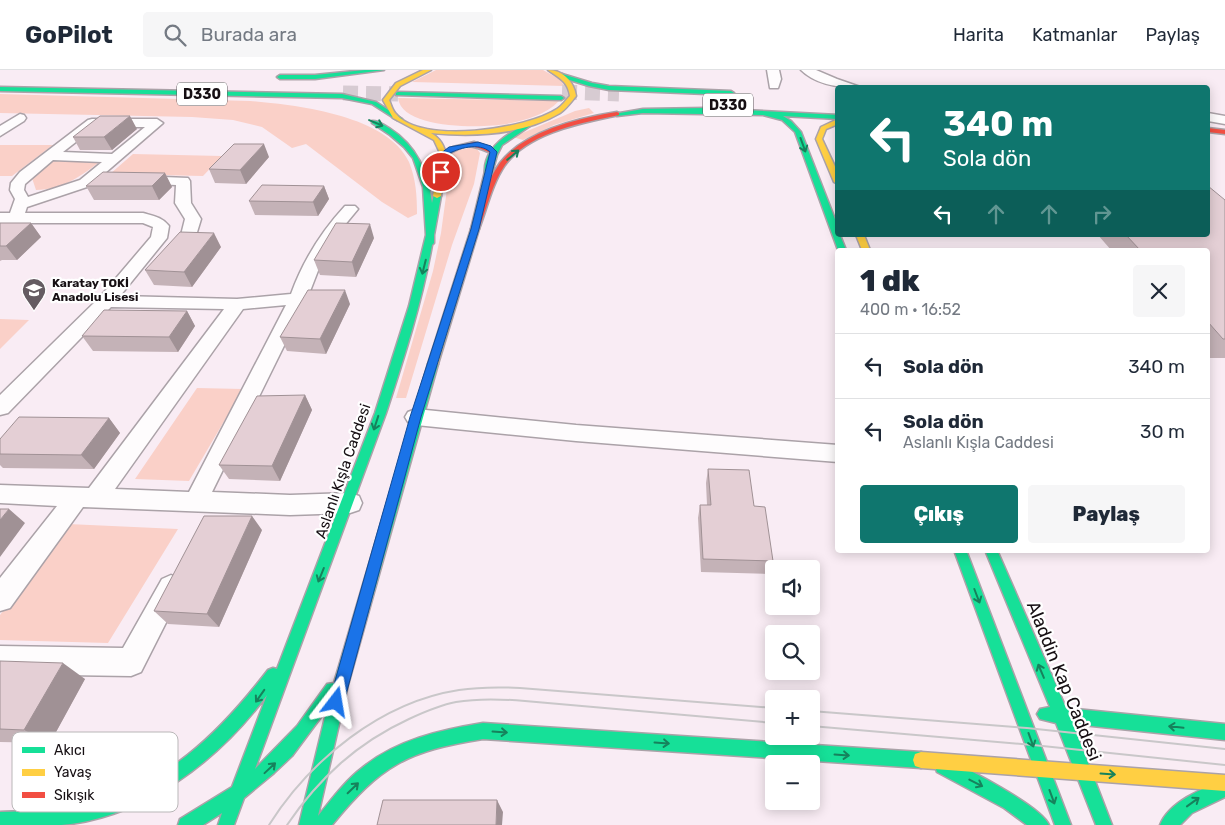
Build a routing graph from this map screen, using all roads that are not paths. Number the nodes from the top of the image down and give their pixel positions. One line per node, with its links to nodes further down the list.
1 (381, 70): 12 (main road)
2 (551, 70): 7 (main road)
3 (580, 70): 17 (main road)
4 (773, 70): 14 (street)
5 (807, 70): 10 (street)
6 (425, 71): 12 (main road); 27 (main road)
7 (562, 76): 17 (main road); 23 (main road)
8 (0, 78): 12 (main road, D330)
9 (0, 84): 12 (main road, D330)
10 (846, 85)
11 (0, 89): 15 (main road, D330)
12 (347, 89): 12 (main road); 15 (main road, D330); 27 (main road, D330)
13 (400, 91): 16 (main road)
14 (772, 92)
15 (226, 94): 18 (main road)
16 (561, 95)
17 (618, 97): 17 (main road); 19 (main road); 20 (main road, D330); 23 (main road)
18 (331, 108)
19 (726, 110): 21 (main road); 50 (main road, one-way to 19)
20 (835, 111)
21 (754, 112): 24 (main road); 31 (main road)
22 (361, 117): 53 (main road, one-way to 53)
23 (551, 117): 30 (main road)
24 (835, 117)
25 (1210, 117): 28 (street)
26 (20, 118): 35 (street)
27 (398, 119): 32 (main road)
28 (1225, 120)
29 (835, 122): 33 (main road)
30 (527, 126): 32 (main road); 38 (main road)
31 (796, 127): 33 (main road); 51 (main road, one-way to 51)
32 (418, 128): 39 (main road)
33 (823, 128): 42 (main road)
34 (1210, 130): 37 (main road)
35 (0, 132)
36 (1210, 134): 37 (main road)
37 (1225, 134)
38 (493, 152): 39 (main road); 50 (main road)
39 (444, 154): 53 (main road, Aslanlı Kışla Caddesi)
40 (49, 156): 41 (street); 41 (street); 47 (street)
41 (116, 158): 43 (street)
42 (835, 175)
43 (90, 179): 44 (street); 49 (street)
44 (110, 179)
45 (129, 179): 52 (street)
46 (0, 182): 47 (street)
47 (18, 183): 49 (street)
48 (350, 208): 54 (street)
49 (12, 213): 55 (street)
50 (475, 229): 58 (main road)
51 (835, 231)
52 (188, 240)
53 (430, 243): 62 (main road, Aslanlı Kışla Caddesi, one-way to 62)
54 (298, 299): 56 (street); 63 (street)
55 (106, 301): 56 (street); 57 (street)
56 (237, 304): 61 (street)
57 (1, 405)
58 (416, 417): 59 (street); 69 (main road)
59 (835, 454)
60 (0, 494): 61 (street)
61 (86, 497): 63 (street); 67 (street)
62 (350, 503): 63 (street); 68 (main road, Aslanlı Kışla Caddesi, one-way to 68)
63 (204, 510)
64 (961, 553): 71 (main road, one-way to 71)
65 (992, 553): 72 (main road, Aladdin Kap Caddesi, one-way to 65)
66 (184, 561): 70 (street)
67 (0, 599)
68 (302, 623): 77 (main road, one-way to 77); 80 (main road, Aslanlı Kışla Caddesi)
69 (353, 642): 80 (main road, one-way to 69); 85 (main road)
70 (0, 660)
71 (1021, 712): 72 (main road); 75 (main road, one-way to 75)
72 (1060, 716): 73 (main road, one-way to 72); 76 (main road, Aladdin Kap Caddesi)
73 (1225, 732)
74 (933, 761): 75 (main road); 86 (main road, one-way to 74); 87 (main road, one-way to 87)
75 (1042, 768): 76 (main road); 88 (main road, one-way to 88)
76 (1083, 772): 78 (main road, one-way to 78); 89 (main road, Aladdin Kap Caddesi)
77 (178, 774)
78 (1225, 783)
79 (1225, 788): 90 (main road, one-way to 79)
80 (237, 795): 83 (main road); 84 (main road, Aslanlı Kışla Caddesi)
81 (94, 812): 82 (main road, one-way to 82)
82 (0, 820)
83 (186, 825)
84 (226, 825)
85 (307, 825)
86 (321, 825)
87 (1041, 825)
88 (1063, 825)
89 (1104, 825)
90 (1168, 825)

